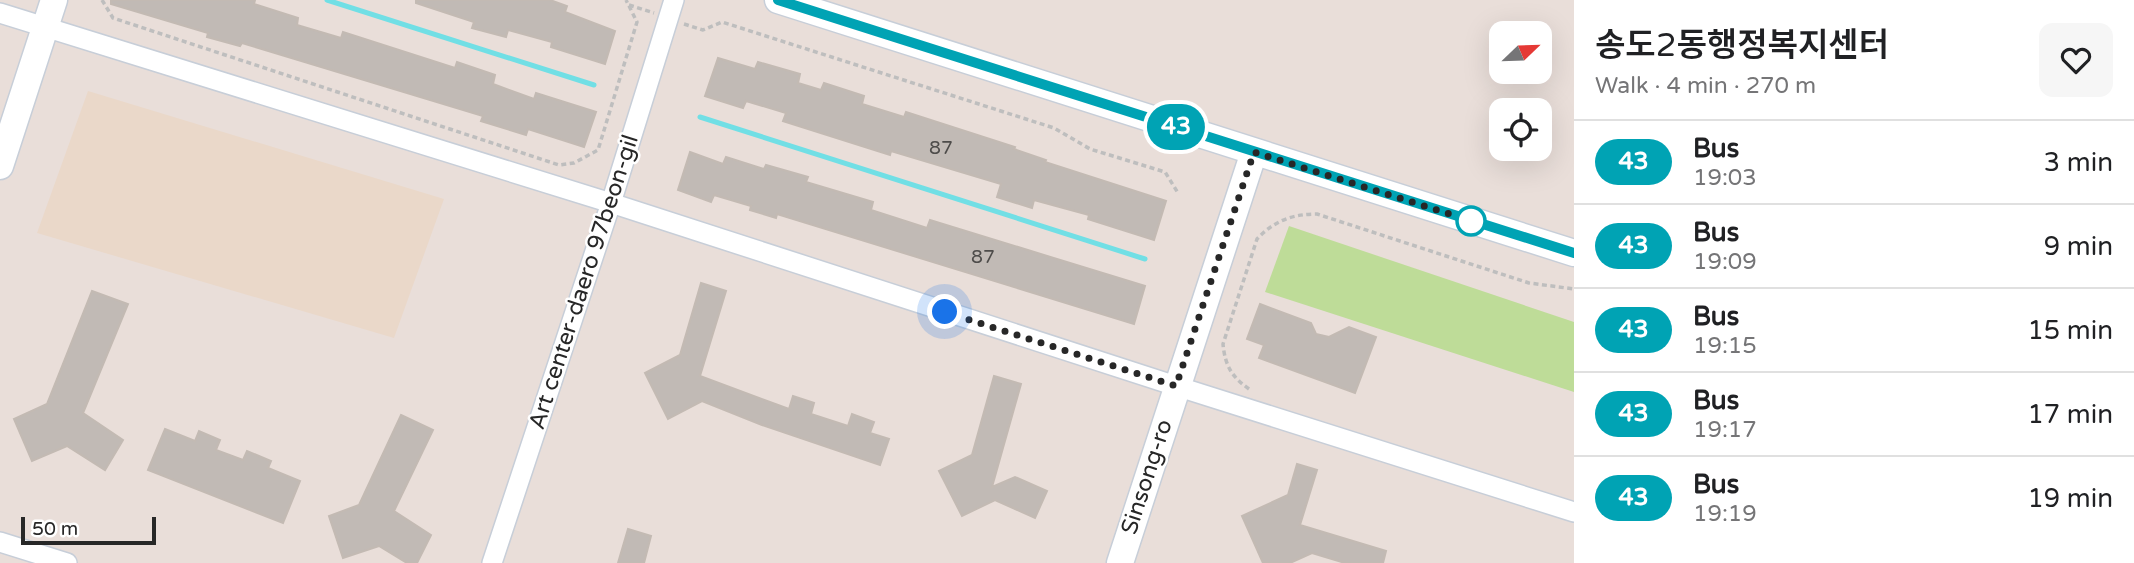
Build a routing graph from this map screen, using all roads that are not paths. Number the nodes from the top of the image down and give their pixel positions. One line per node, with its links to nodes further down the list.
1 (54, 0): 5 (street)
2 (674, 0): 8 (street, Art center-daero 97beon-gil)
3 (778, 0): 6 (street)
4 (0, 13): 5 (street)
5 (44, 28): 7 (street); 8 (street)
6 (1254, 152): 9 (street); 10 (street, Sinsong-ro)
7 (0, 166)
8 (611, 203): 10 (street); 14 (street, Art center-daero 97beon-gil)
9 (1574, 253)
10 (1176, 386): 11 (street); 15 (street, Sinsong-ro)
11 (1574, 512)
12 (0, 542): 13 (street)
13 (67, 563)
14 (492, 563)
15 (1120, 563)

